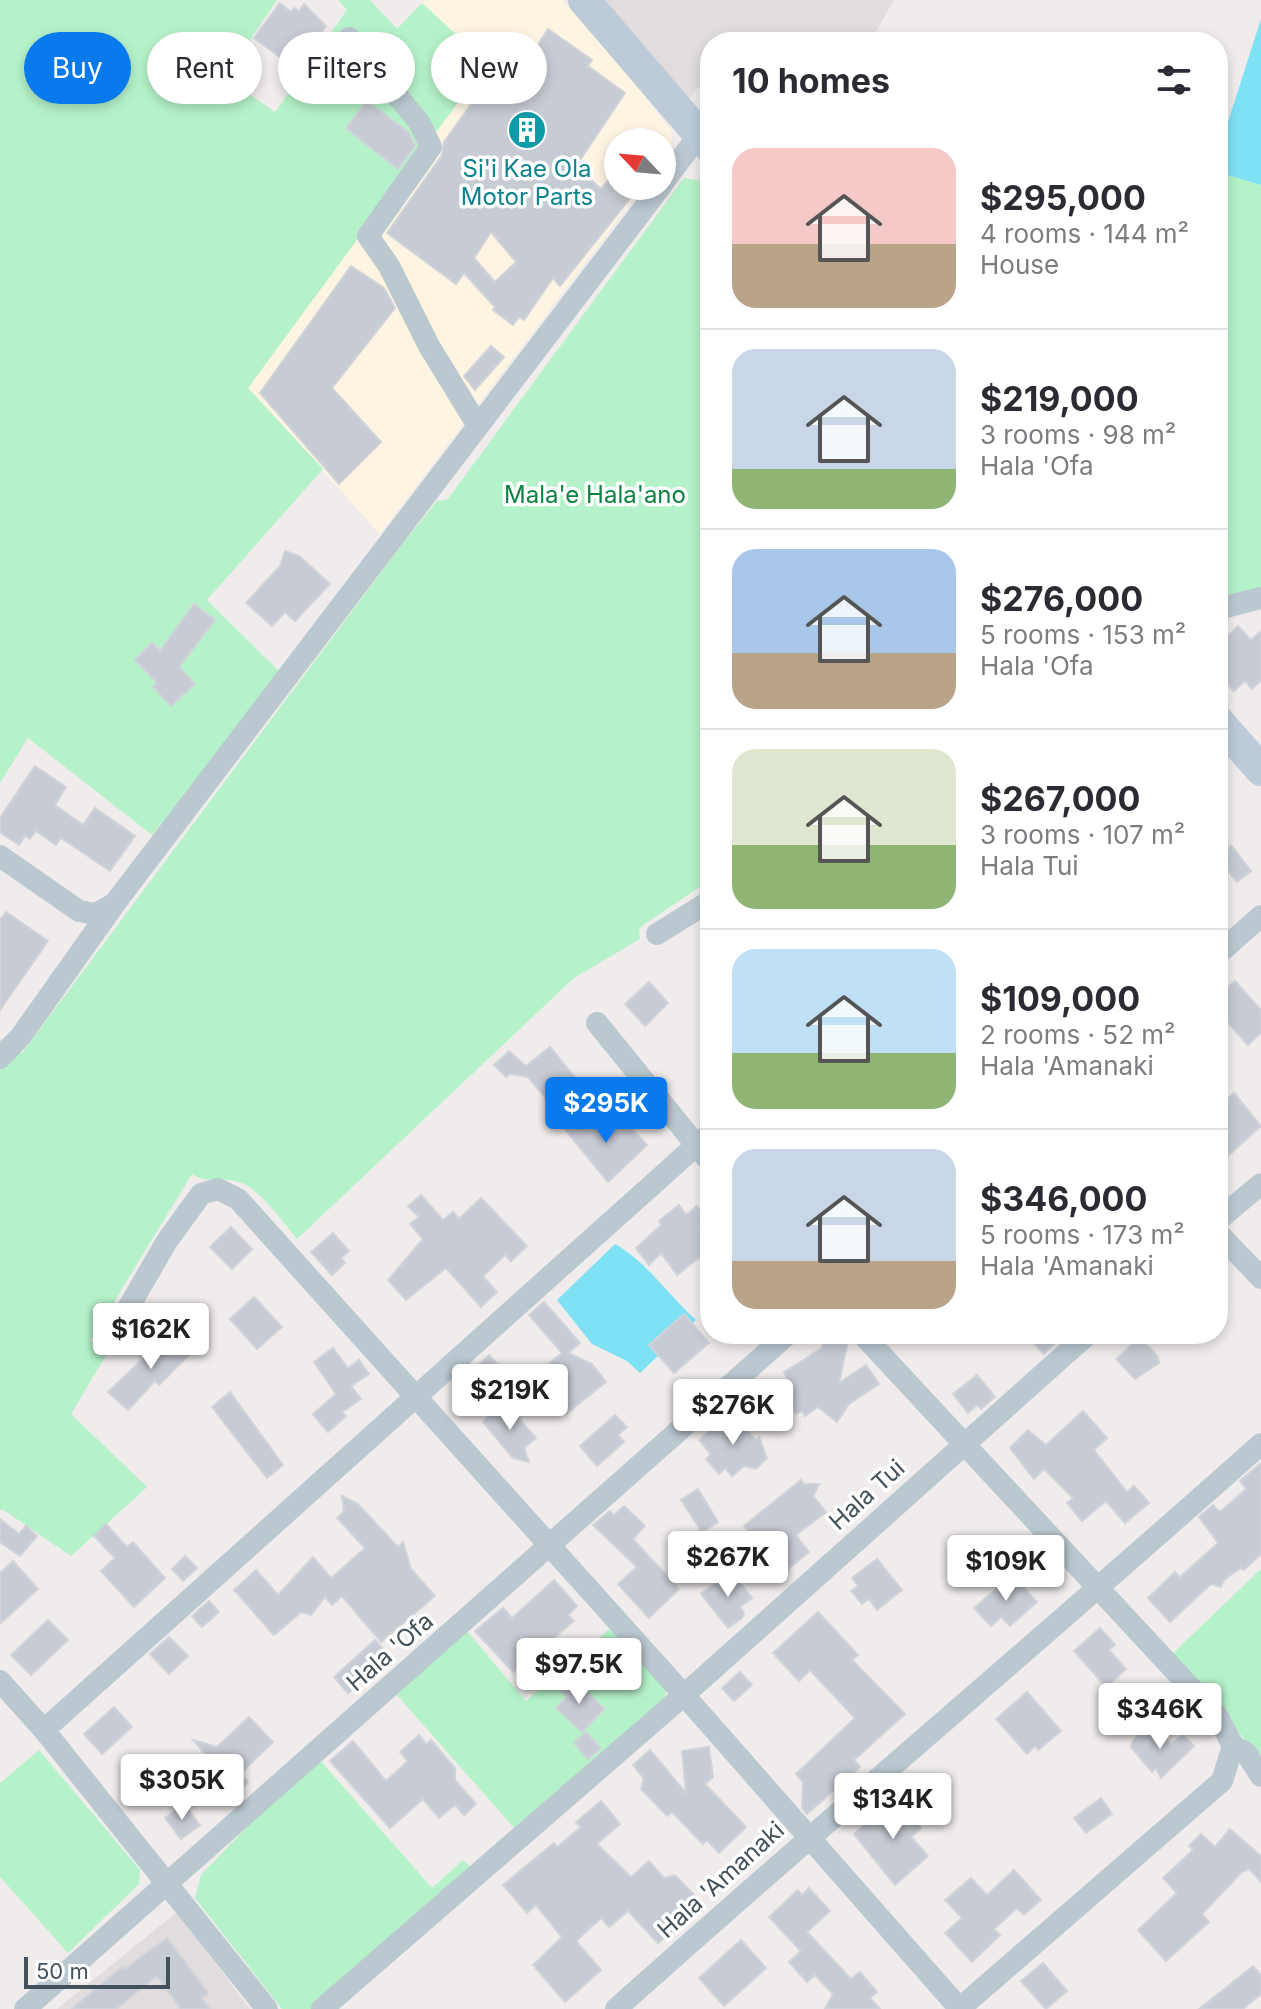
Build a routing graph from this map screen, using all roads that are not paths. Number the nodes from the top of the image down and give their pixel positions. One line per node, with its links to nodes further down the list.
1 (584, 0): 3 (street)
2 (404, 104): 7 (street)
3 (700, 135)
4 (700, 146): 5 (street)
5 (676, 170)
6 (650, 200): 7 (street)
7 (478, 426): 13 (street)
8 (1261, 598): 9 (street)
9 (1228, 606)
10 (1228, 732): 11 (street)
11 (1261, 770)
12 (0, 856): 13 (street)
13 (115, 903): 19 (street)
14 (700, 907): 16 (street)
15 (1261, 916): 17 (street)
16 (657, 934)
17 (1228, 945)
18 (597, 1023): 20 (street)
19 (0, 1058)
20 (700, 1141)
21 (700, 1151): 30 (street)
22 (1261, 1184): 23 (street)
23 (1228, 1212)
24 (1228, 1243): 25 (street)
25 (1261, 1278)
26 (109, 1341): 30 (street)
27 (777, 1344): 33 (street, Hala 'Ofa)
28 (871, 1344): 31 (street)
29 (1077, 1344): 31 (street, Hala Tui)
30 (415, 1398): 33 (street); 37 (street)
31 (963, 1443): 34 (street); 36 (street, Hala Tui)
32 (1261, 1444): 34 (street, Hala 'Amanaki)
33 (549, 1546): 36 (street); 41 (street, Hala 'Ofa)
34 (1100, 1588): 38 (street); 40 (street, Hala 'Amanaki)
35 (0, 1681): 37 (street)
36 (684, 1695): 40 (street); 44 (street, Hala Tui)
37 (44, 1730): 41 (street)
38 (1233, 1746): 39 (street); 46 (street)
39 (1261, 1776)
40 (808, 1837): 45 (street, Hala 'Amanaki); 46 (street)
41 (166, 1884): 42 (street, Hala 'Ofa); 43 (street)
42 (25, 2009)
43 (267, 2009)
44 (322, 2009)
45 (616, 2009)
46 (959, 2009)

